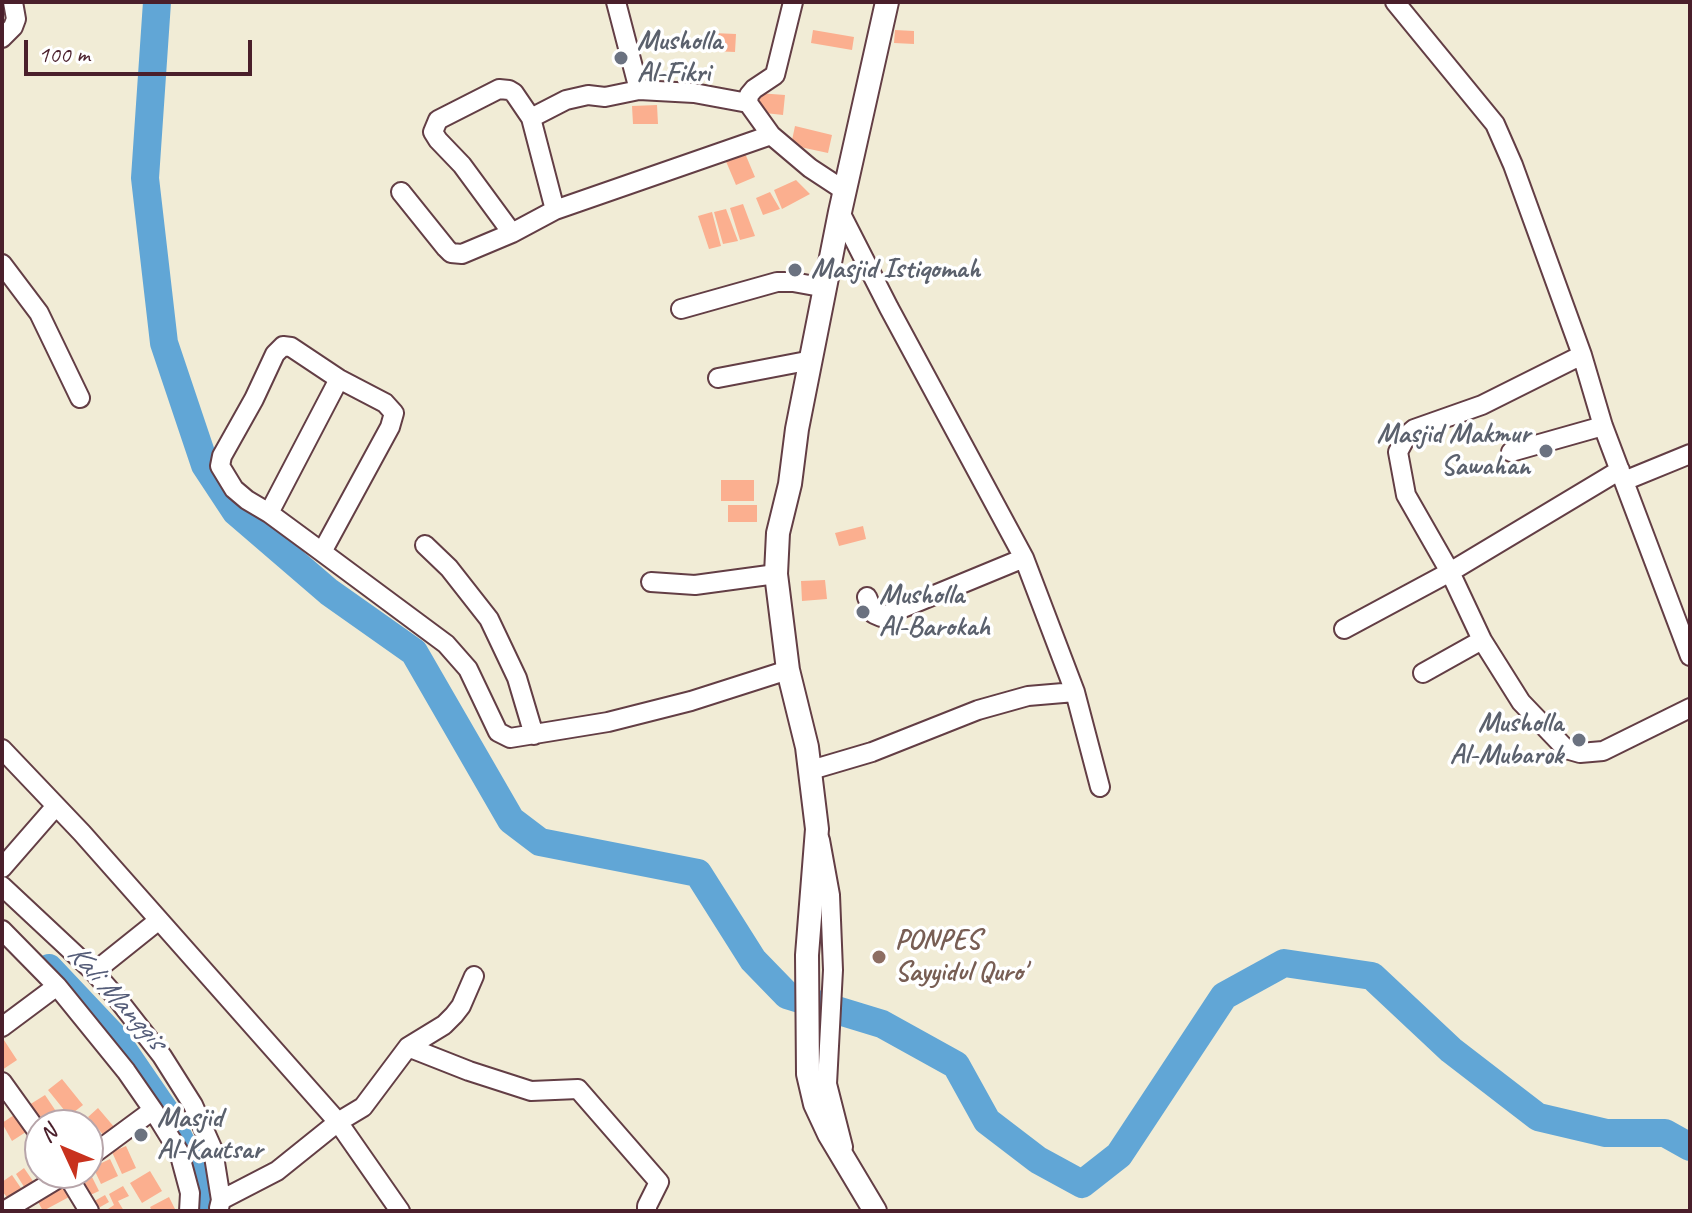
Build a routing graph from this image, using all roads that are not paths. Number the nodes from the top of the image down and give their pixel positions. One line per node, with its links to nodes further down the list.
1 (13, 2): 6 (street)
2 (793, 2): 8 (street)
3 (887, 2): 12 (street)
4 (1395, 2): 18 (street)
5 (618, 3): 7 (street)
6 (2, 38)
7 (639, 90): 8 (street); 9 (street)
8 (748, 103): 10 (street)
9 (531, 118): 13 (street); 14 (street)
10 (771, 135): 12 (street); 13 (street)
11 (401, 192): 14 (street)
12 (843, 201): 16 (street); 30 (street)
13 (555, 210): 14 (street)
14 (512, 233)
15 (2, 264): 22 (street)
16 (826, 288): 17 (street); 19 (street)
17 (681, 309)
18 (1582, 355): 23 (street); 31 (street)
19 (812, 360): 20 (street); 32 (street)
20 (718, 378)
21 (339, 379): 27 (street); 27 (street); 29 (street)
22 (80, 398)
23 (1603, 426): 24 (street); 26 (street)
24 (1511, 452)
25 (1690, 454): 26 (street)
26 (1622, 475): 31 (street); 37 (street)
27 (269, 513): 29 (street)
28 (425, 545): 42 (street)
29 (322, 552): 42 (street)
30 (1024, 558): 34 (street); 40 (street)
31 (1450, 572): 35 (street); 36 (street)
32 (776, 574): 33 (street); 38 (street)
33 (651, 582)
34 (867, 597)
35 (1344, 629)
36 (1482, 640): 39 (street); 41 (street)
37 (1690, 656)
38 (788, 670): 42 (street); 44 (street)
39 (1423, 673)
40 (1075, 692): 44 (street); 45 (street)
41 (1690, 708)
42 (534, 735)
43 (2, 749): 46 (street)
44 (811, 770): 47 (street)
45 (1100, 787)
46 (56, 806): 48 (street); 50 (street)
47 (817, 829): 57 (street); 57 (street)
48 (2, 868)
49 (2, 886): 52 (street)
50 (159, 920): 52 (street); 61 (street)
51 (2, 932): 54 (street)
52 (94, 972): 65 (street)
53 (474, 976): 56 (street)
54 (57, 986): 55 (street); 59 (street)
55 (2, 1027)
56 (408, 1047): 61 (street); 70 (street)
57 (818, 1050): 71 (street)
58 (2, 1082): 60 (street)
59 (153, 1110): 62 (street); 68 (street)
60 (24, 1113)
61 (338, 1122): 65 (street); 69 (street)
62 (104, 1146)
63 (40, 1189): 66 (street)
64 (76, 1189): 67 (street)
65 (220, 1206)
66 (4, 1211)
67 (89, 1211)
68 (189, 1211)
69 (400, 1211)
70 (647, 1211)
71 (875, 1211)

